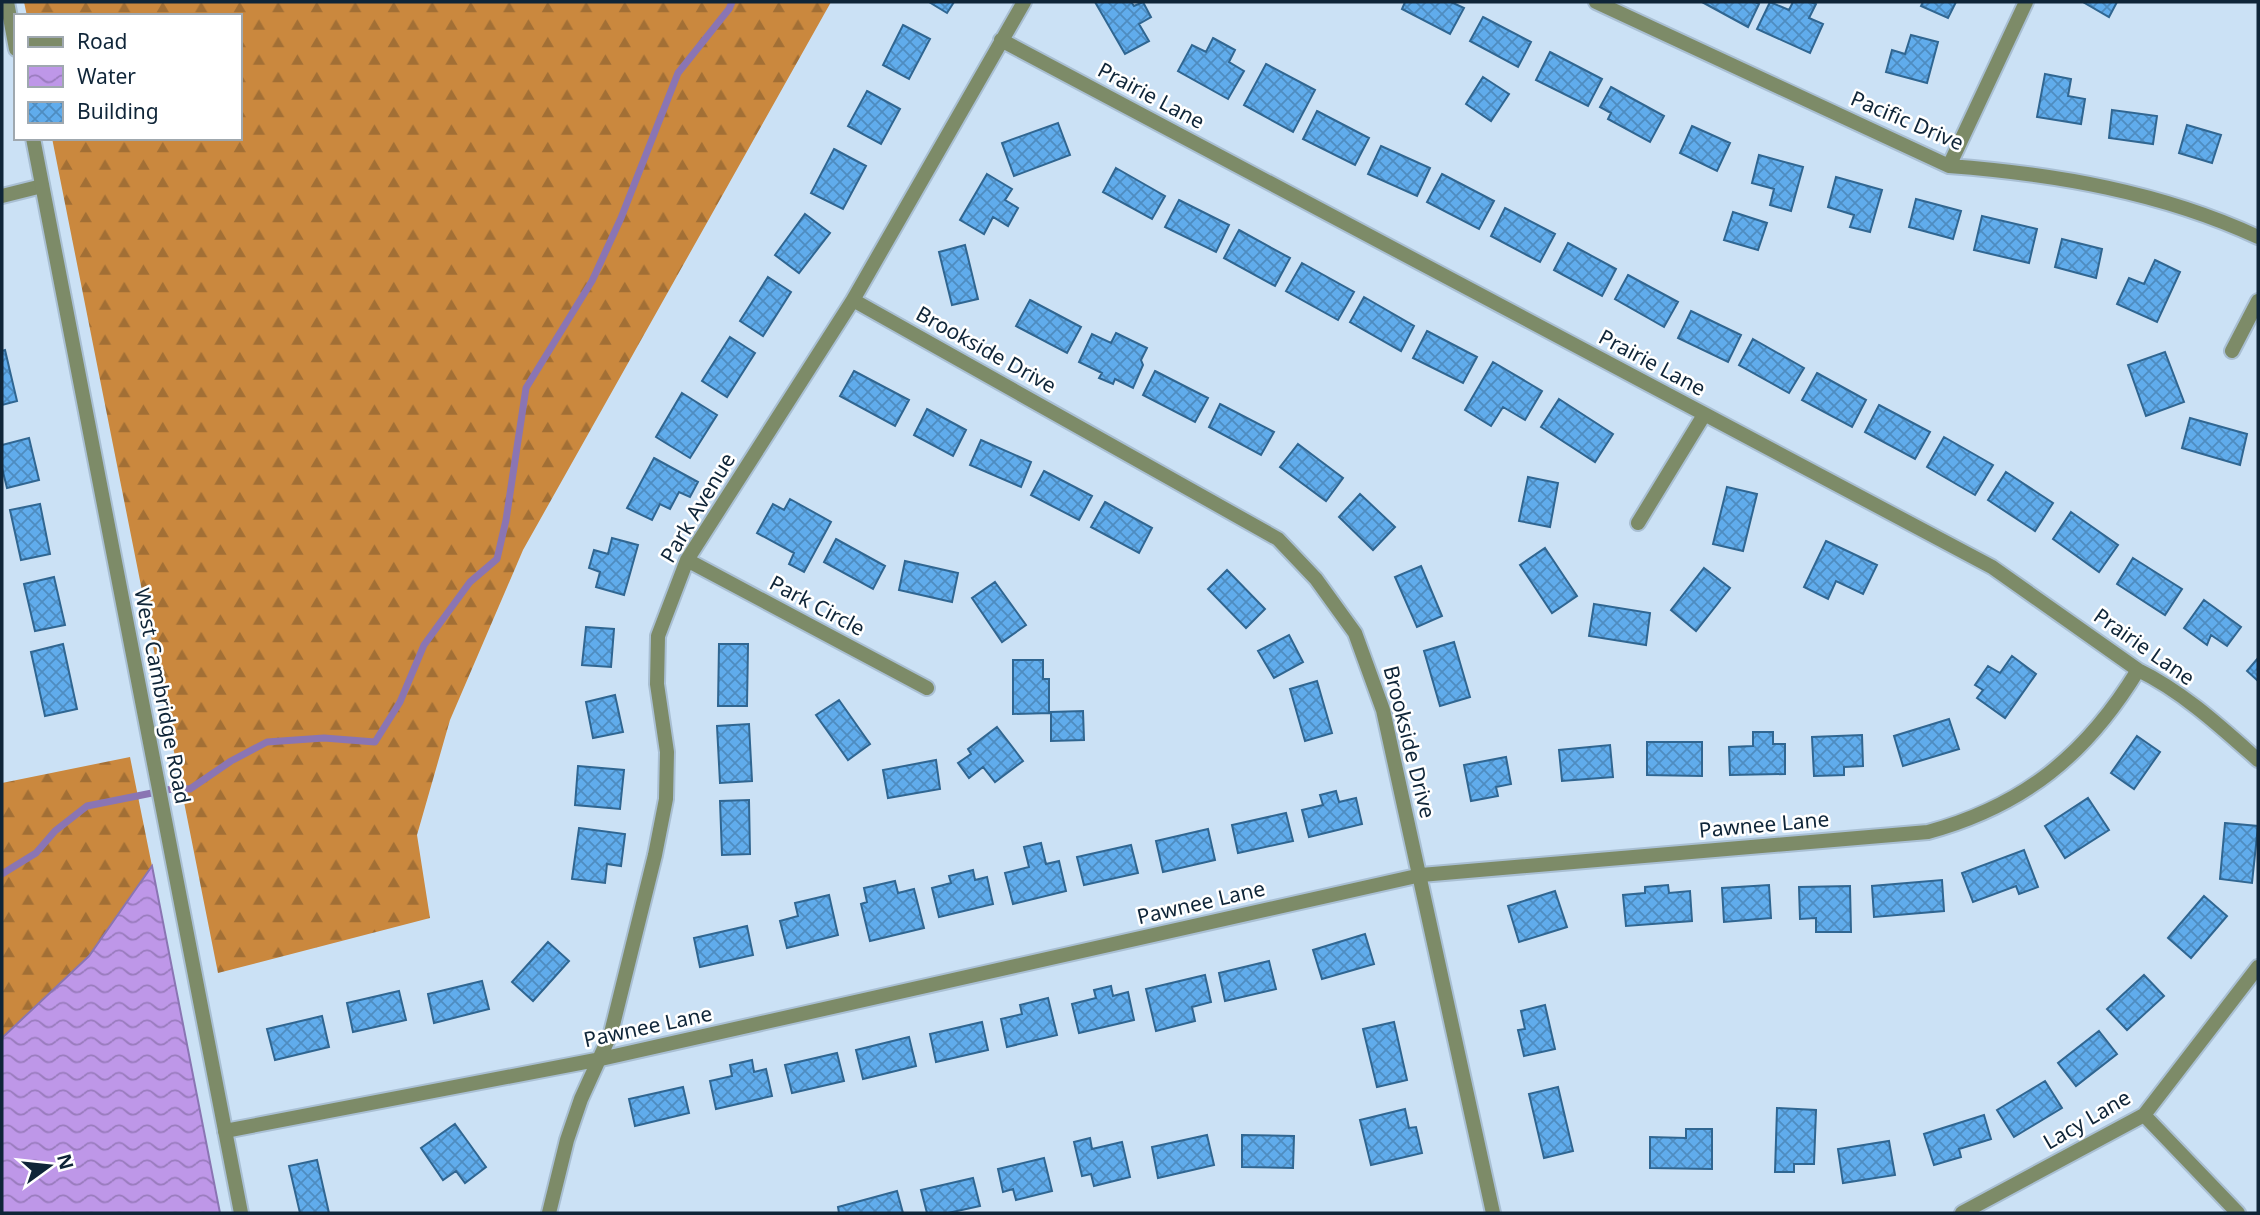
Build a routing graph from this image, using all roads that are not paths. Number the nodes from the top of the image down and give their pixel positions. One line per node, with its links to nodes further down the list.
1 (7, 2): 5 (street)
2 (1024, 2): 6 (street, Park Avenue)
3 (1596, 2): 8 (street, Pacific Drive)
4 (2026, 2): 8 (street)
5 (14, 39)
6 (1001, 40): 12 (street, Park Avenue); 15 (street, Prairie Lane)
7 (33, 140): 9 (street, West Cambridge Road)
8 (1949, 166): 11 (street, Pacific Drive)
9 (42, 186): 10 (street); 25 (street, West Cambridge Road)
10 (2, 196)
11 (2258, 237)
12 (853, 300): 17 (street, Park Avenue); 21 (street, Brookside Drive)
13 (2258, 301): 14 (street)
14 (2232, 351)
15 (1704, 415): 16 (street); 18 (street, Prairie Lane)
16 (1638, 523)
17 (687, 560): 19 (street, Park Circle); 23 (street, Park Avenue)
18 (2138, 670): 20 (street, Prairie Lane); 21 (street, Pawnee Lane)
19 (927, 688)
20 (2258, 761)
21 (1421, 875): 23 (street, Pawnee Lane); 28 (street, Brookside Drive)
22 (2258, 967): 24 (street, Lacy Lane)
23 (601, 1059): 25 (street, Pawnee Lane); 27 (street, Park Avenue)
24 (2144, 1115): 29 (street, Lacy Lane); 30 (street)
25 (225, 1131): 26 (street, West Cambridge Road)
26 (241, 1213)
27 (549, 1213)
28 (1493, 1213)
29 (1962, 1213)
30 (2238, 1213)

